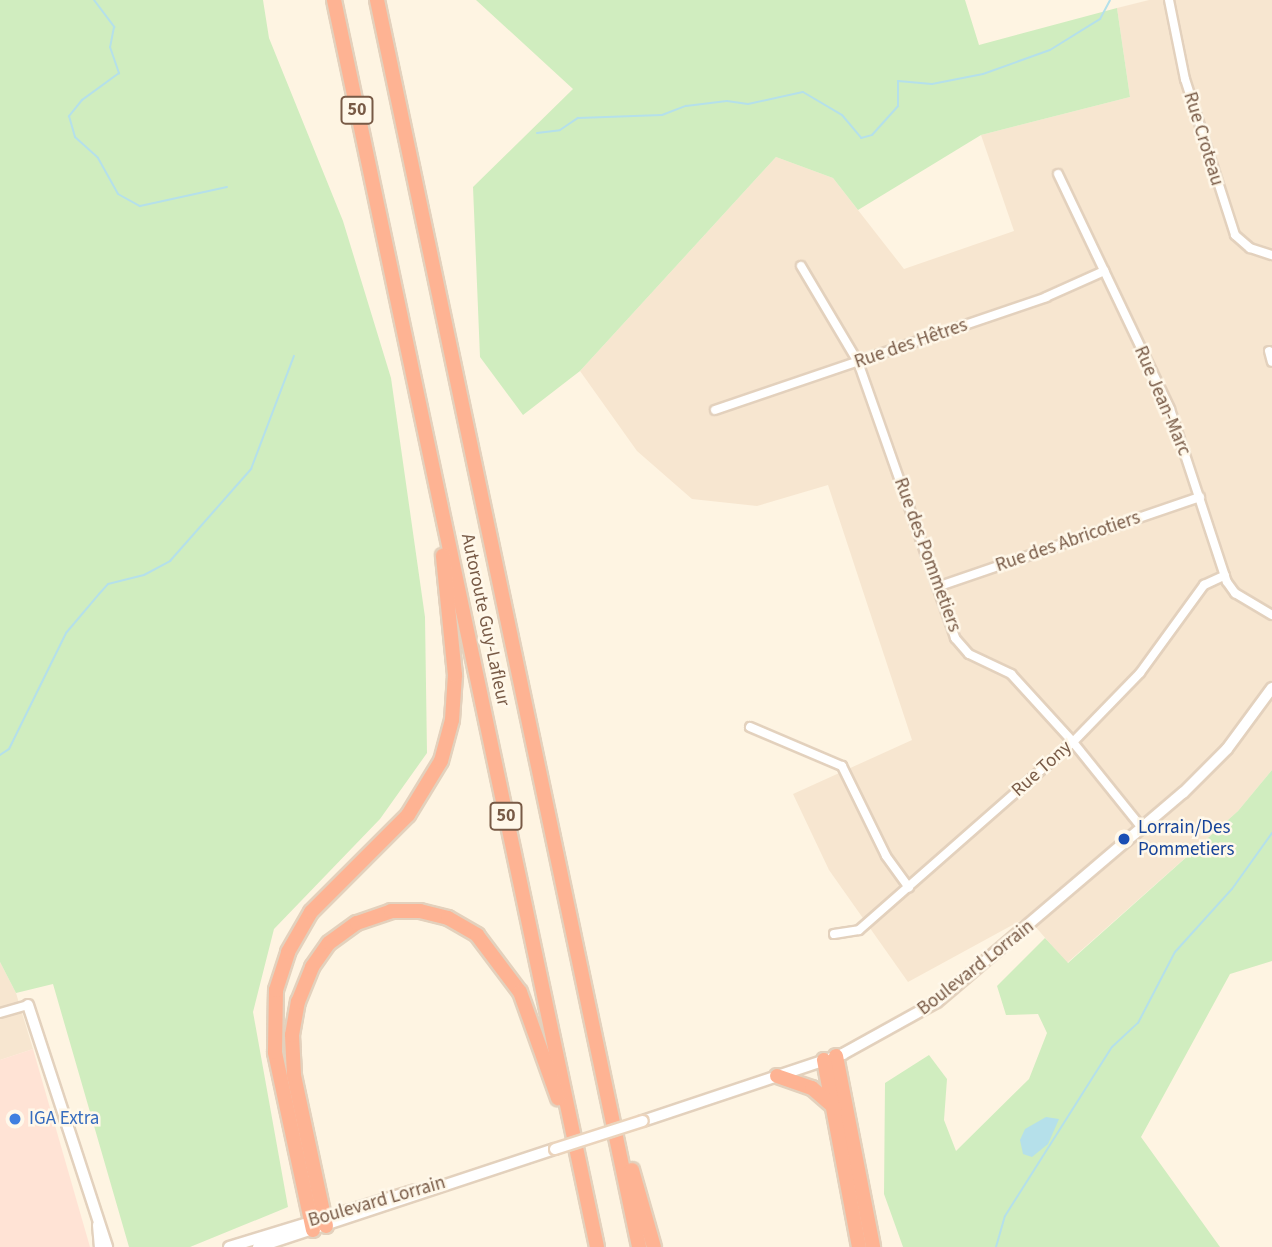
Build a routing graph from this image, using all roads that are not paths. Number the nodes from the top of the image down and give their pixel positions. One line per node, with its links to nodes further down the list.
1 (334, 0): 12 (highway, Autoroute Guy-Lafleur / 50)
2 (377, 0): 27 (highway, Autoroute Guy-Lafleur / 50)
3 (1168, 0): 5 (street, Rue Croteau)
4 (1059, 174): 7 (street, Rue Jean-Marc)
5 (1272, 255)
6 (801, 266): 9 (street, Rue des Pommetiers)
7 (1104, 271): 9 (street, Rue des Hêtres); 13 (street, Rue Jean-Marc)
8 (1269, 351): 10 (street)
9 (858, 362): 11 (street, Rue des Hêtres); 15 (street, Rue des Pommetiers)
10 (1272, 362)
11 (715, 410)
12 (431, 461): 29 (highway, Autoroute Guy-Lafleur / 50); 30 (highway)
13 (1200, 497): 14 (street, Rue Jean-Marc); 15 (street, Rue des Abricotiers)
14 (1225, 575): 16 (street, Rue Jean-Marc); 19 (street, Rue Tony)
15 (937, 587): 19 (street, Rue des Pommetiers)
16 (1272, 615)
17 (1272, 688): 20 (main road, Boulevard Lorrain)
18 (750, 727): 21 (street)
19 (1073, 742): 20 (street, Rue des Pommetiers); 21 (street, Rue Tony)
20 (1143, 829): 25 (main road, Boulevard Lorrain)
21 (908, 888): 22 (street, Rue Tony)
22 (834, 934)
23 (28, 1005): 24 (street); 31 (street)
24 (0, 1013)
25 (830, 1058): 26 (main road, Boulevard Lorrain); 28 (highway); 40 (highway)
26 (777, 1076): 28 (highway); 30 (main road, Boulevard Lorrain, bridge)
27 (607, 1092): 37 (highway, Autoroute Guy-Lafleur / 50); 38 (highway)
28 (835, 1108): 39 (highway)
29 (581, 1171): 30 (highway); 36 (highway, Autoroute Guy-Lafleur / 50)
30 (319, 1223): 34 (main road, Boulevard Lorrain); 35 (main road, Boulevard Lorrain)
31 (98, 1225): 32 (main road); 33 (street)
32 (100, 1247)
33 (107, 1247)
34 (229, 1247)
35 (258, 1247)
36 (597, 1247)
37 (639, 1247)
38 (654, 1247)
39 (859, 1247)
40 (873, 1247)

